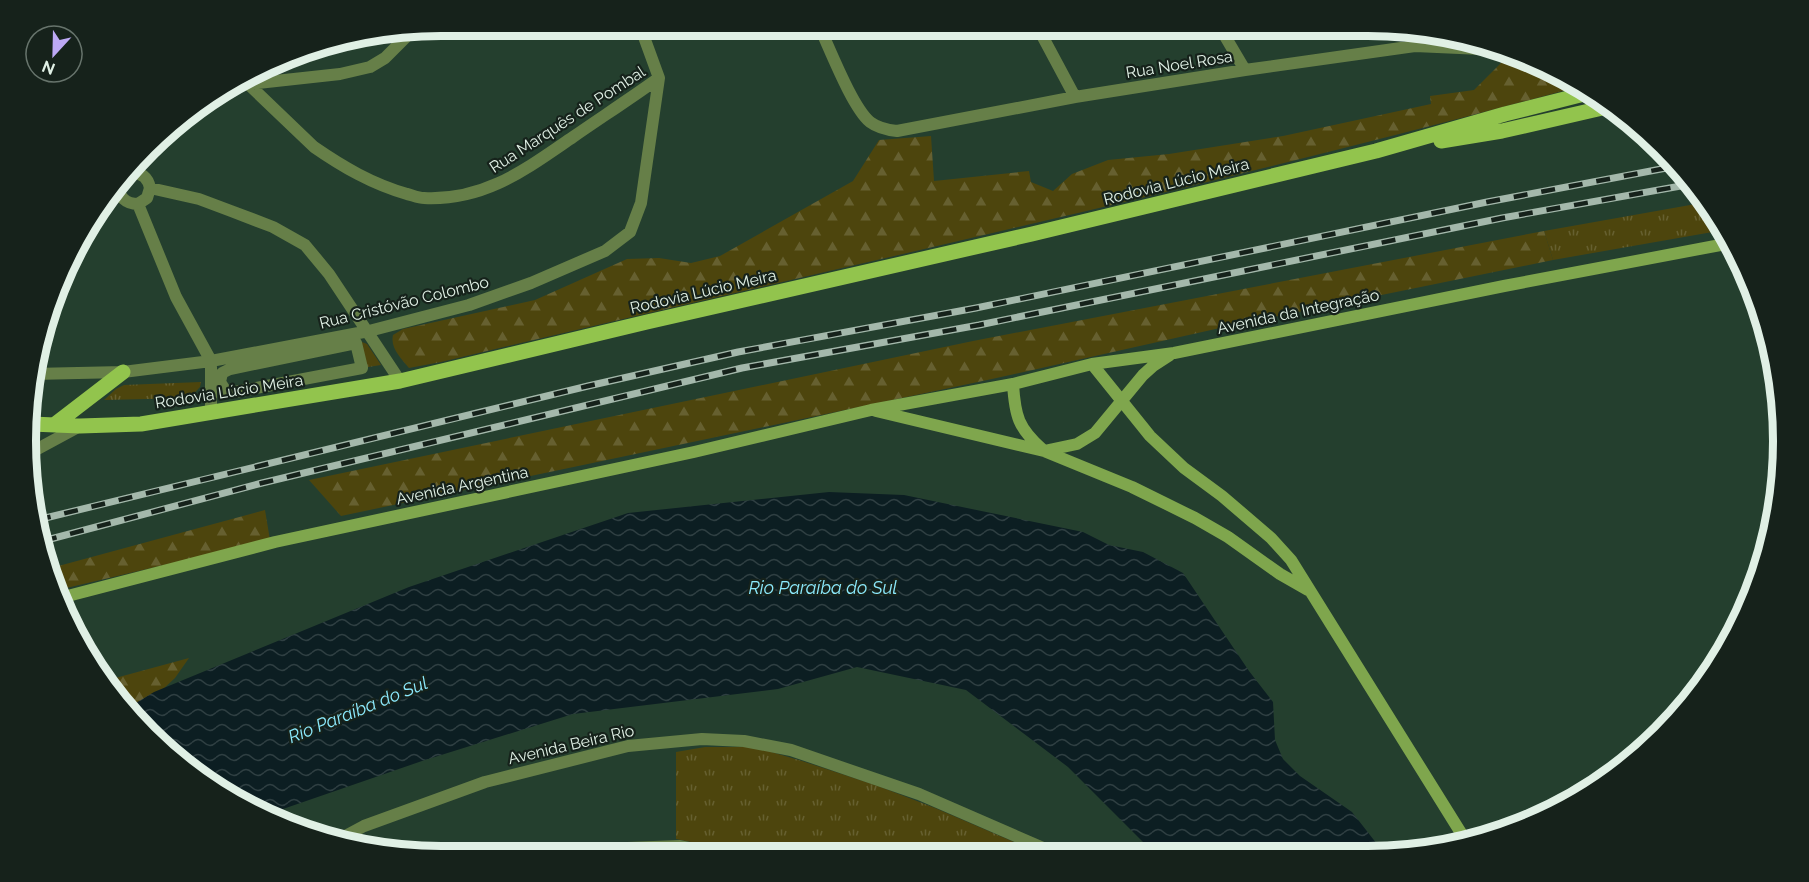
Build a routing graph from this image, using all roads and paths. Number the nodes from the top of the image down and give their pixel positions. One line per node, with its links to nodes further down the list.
1 (644, 36): 10 (street, Rua Cristóvão Colombo)
2 (824, 36): 14 (street, Rua Noel Rosa)
3 (1042, 36): 14 (street)
4 (1226, 36): 9 (street)
5 (402, 38): 11 (street)
6 (1410, 38): 7 (street)
7 (1415, 46): 8 (street, Rua Noel Rosa); 9 (street, Rua Noel Rosa)
8 (1466, 48)
9 (1245, 70): 14 (street, Rua Noel Rosa)
10 (659, 78): 12 (street, Rua Marquês de Pombal); 22 (street, Rua Cristóvão Colombo)
11 (253, 82)
12 (248, 85)
13 (1579, 95): 16 (main road, Rodovia Lúcio Meira)
14 (1075, 97)
15 (1599, 109): 16 (main road, Rodovia Lúcio Meira)
16 (1376, 151): 29 (main road, Rodovia Lúcio Meira)
17 (137, 174): 18 (street)
18 (150, 188): 20 (street); 22 (street)
19 (120, 195): 20 (street)
20 (138, 204): 24 (street)
21 (1722, 245): 23 (street, Avenida da Integração)
22 (369, 331): 24 (street, Rua Cristóvão Colombo); 29 (street)
23 (1174, 353): 25 (street, Avenida da Integração); 31 (street)
24 (211, 361): 27 (street, Rua Cristóvão Colombo); 33 (street)
25 (1092, 364): 30 (street, Avenida da Integração); 31 (street)
26 (362, 369): 26 (street)
27 (123, 372): 28 (street, Rua Cristóvão Colombo); 35 (main road)
28 (42, 374)
29 (400, 381): 33 (main road, Rodovia Lúcio Meira)
30 (1012, 384): 32 (street, Avenida da Integração); 38 (street)
31 (1121, 401): 38 (street); 39 (street)
32 (871, 410): 38 (street); 40 (street, Avenida Argentina)
33 (211, 413): 36 (main road, Rodovia Lúcio Meira)
34 (37, 423): 35 (main road, Rodovia Lúcio Meira)
35 (54, 425): 36 (main road, Rodovia Lúcio Meira)
36 (80, 426): 37 (street)
37 (36, 450)
38 (1044, 451): 39 (street)
39 (1309, 590): 42 (street)
40 (67, 596)
41 (348, 835): 43 (street, Avenida Beira Rio)
42 (1462, 835)
43 (1039, 846)

